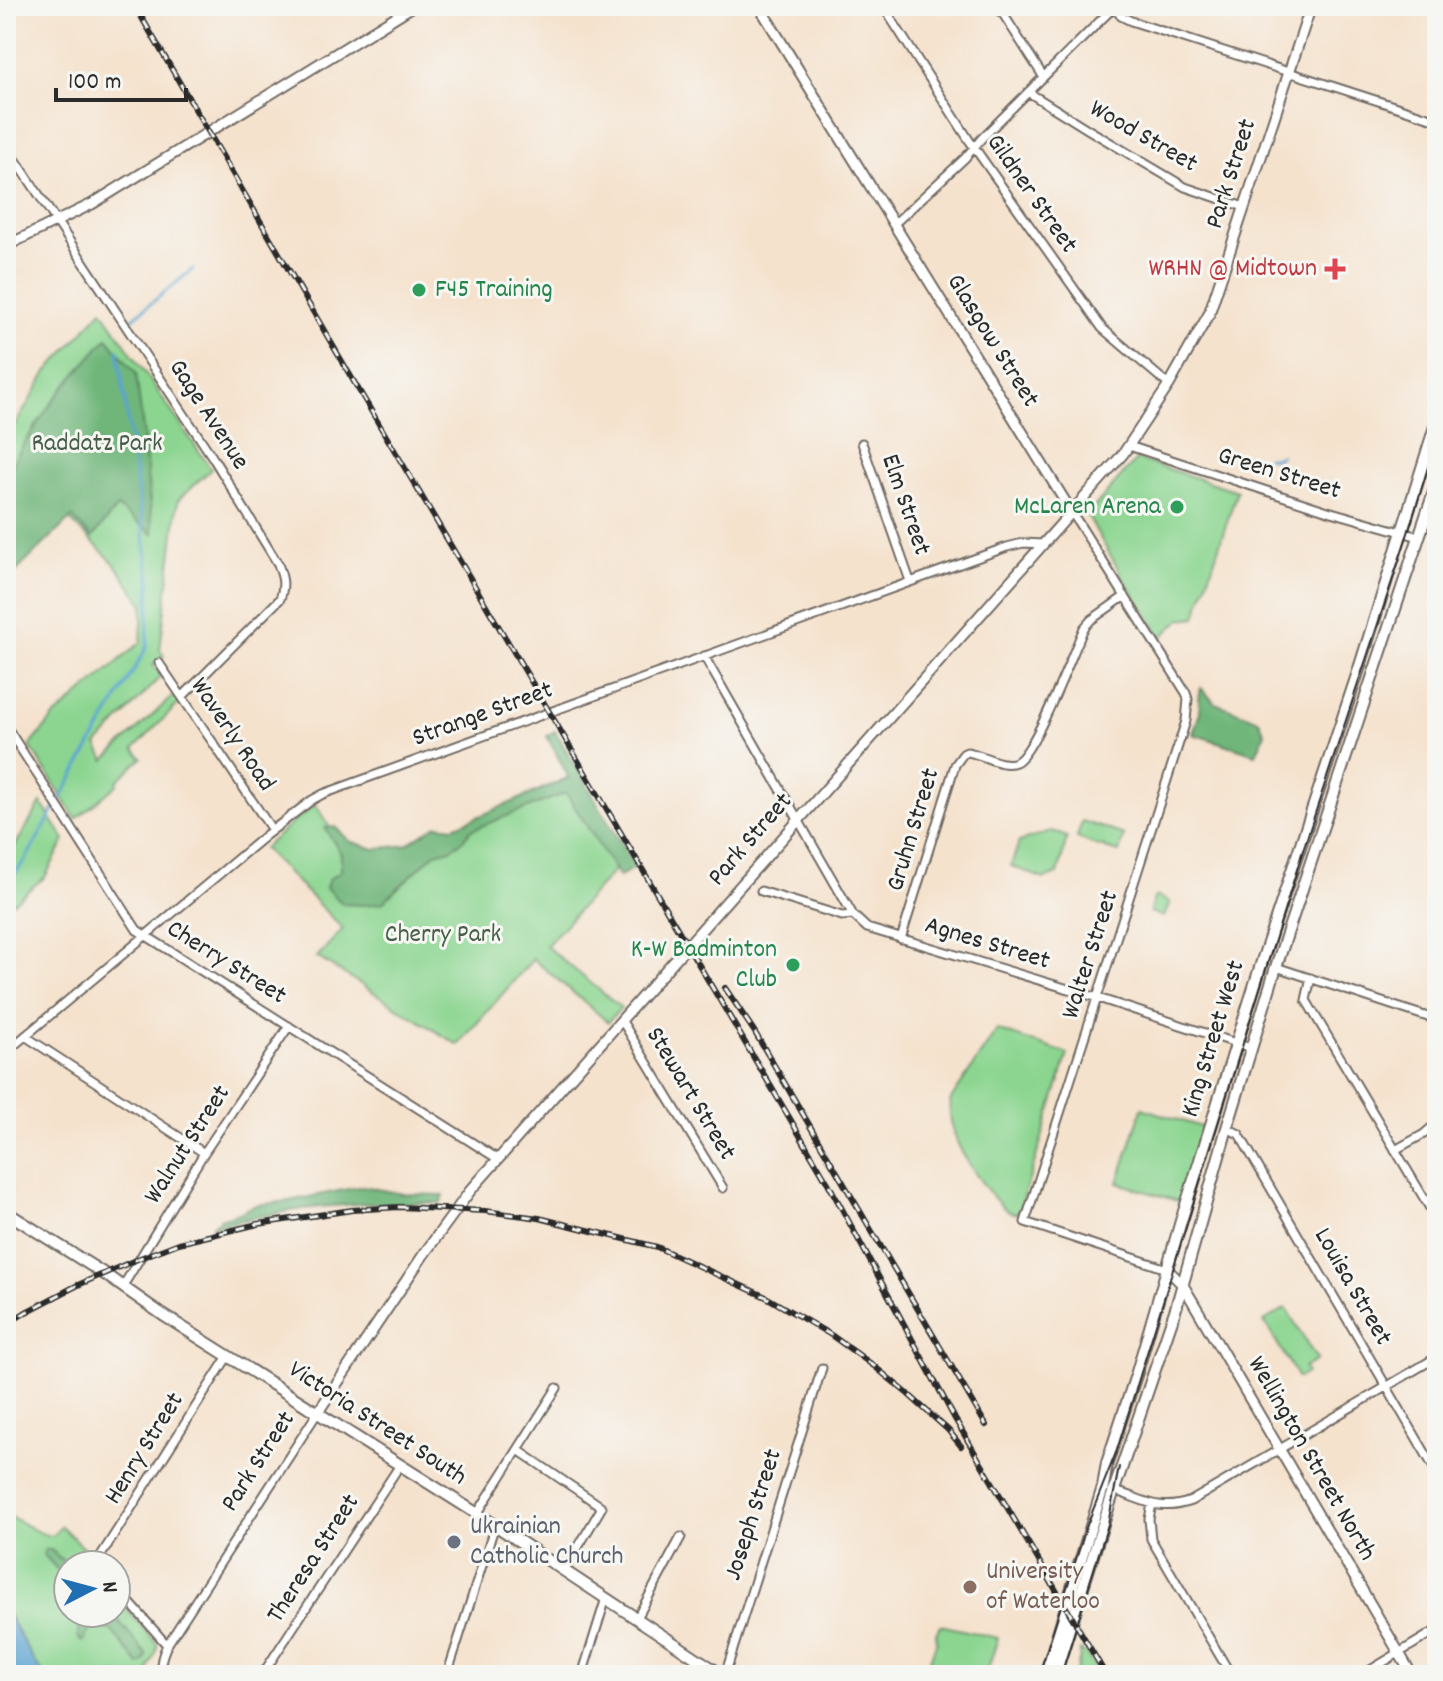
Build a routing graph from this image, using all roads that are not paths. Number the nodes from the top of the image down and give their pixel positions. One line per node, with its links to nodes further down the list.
1 (413, 6): 14 (street)
2 (883, 6): 12 (street, Gildner Street)
3 (998, 6): 8 (street)
4 (1115, 6): 7 (street); 8 (street)
5 (1311, 6): 7 (street, Park Street)
6 (764, 8): 15 (street, Glasgow Street)
7 (1289, 73): 10 (street); 13 (street, Park Street)
8 (1043, 76): 9 (street)
9 (1028, 92): 12 (street); 13 (street, Wood Street)
10 (1437, 120)
11 (6, 145): 14 (street, Gage Avenue)
12 (974, 147): 15 (street); 17 (street, Gildner Street)
13 (1244, 207): 17 (street, Park Street)
14 (56, 222): 16 (street); 30 (street, Gage Avenue)
15 (894, 224): 22 (street, Glasgow Street)
16 (6, 246)
17 (1169, 385): 20 (street, Park Street)
18 (1437, 420): 23 (main road, King Street West)
19 (862, 443): 26 (street, Elm Street)
20 (1129, 446): 22 (street, Park Street); 23 (street, Green Street)
21 (1437, 483): 24 (main road, King Street West)
22 (1071, 511): 25 (street, Park Street); 27 (street, Glasgow Street)
23 (1401, 531): 24 (street, Green Street); 46 (main road, King Street West)
24 (1419, 537): 39 (main road, King Street West)
25 (1043, 544): 26 (street, Strange Street); 33 (street, Park Street)
26 (910, 581): 28 (street, Strange Street)
27 (1125, 596): 31 (street, Glasgow Street); 38 (street, Gruhn Street)
28 (704, 656): 33 (street); 34 (street, Strange Street)
29 (159, 663): 30 (street, Waverly Road)
30 (183, 696): 34 (street, Waverly Road)
31 (1188, 699): 41 (street, Walter Street)
32 (6, 726): 37 (street, Cherry Street)
33 (799, 819): 36 (street); 43 (street, Park Street)
34 (272, 830): 37 (street, Strange Street)
35 (761, 891): 36 (street, Agnes Street)
36 (853, 915): 38 (street, Agnes Street)
37 (146, 936): 44 (street, Cherry Street); 45 (street, Strange Street)
38 (901, 939): 41 (street, Agnes Street)
39 (1276, 967): 40 (street); 47 (main road, King Street West)
40 (1311, 978): 42 (street); 51 (street)
41 (1098, 998): 46 (street, Agnes Street); 57 (street, Walter Street)
42 (1437, 1020)
43 (622, 1021): 53 (street, Park Street); 54 (street, Stewart Street)
44 (289, 1026): 52 (street, Walnut Street); 53 (street, Cherry Street)
45 (25, 1036): 48 (street, Strange Street); 52 (street)
46 (1237, 1042): 47 (street, Agnes Street); 57 (main road, King Street West)
47 (1251, 1048): 50 (main road, King Street West)
48 (6, 1052)
49 (1437, 1123): 51 (street)
50 (1227, 1128): 58 (main road, King Street West); 63 (street, Louisa Street)
51 (1395, 1150): 56 (street)
52 (204, 1153): 59 (street, Walnut Street)
53 (498, 1159): 65 (street, Park Street)
54 (723, 1188)
55 (6, 1212): 59 (main road, Victoria Street South)
56 (1437, 1220)
57 (1167, 1269): 58 (street, Wellington Street North); 70 (main road, King Street West)
58 (1183, 1285): 66 (street, Wellington Street North); 71 (main road, King Street West)
59 (123, 1286): 60 (main road, Victoria Street South)
60 (228, 1356): 65 (main road, Victoria Street South); 76 (street, Henry Street)
61 (1437, 1357): 63 (street)
62 (822, 1368): 88 (street, Joseph Street)
63 (1386, 1387): 66 (street); 69 (street, Louisa Street)
64 (557, 1388): 67 (street)
65 (318, 1412): 68 (main road, Victoria Street South); 82 (street, Park Street)
66 (1280, 1449): 72 (street); 83 (street, Wellington Street North)
67 (518, 1450): 73 (street); 77 (street)
68 (400, 1465): 73 (main road, Victoria Street South); 85 (street, Theresa Street)
69 (1437, 1473)
70 (1103, 1487): 71 (street); 89 (main road, King Street West)
71 (1114, 1490): 72 (street); 90 (main road, King Street West)
72 (1152, 1504): 91 (street)
73 (477, 1514): 74 (main road, Victoria Street South)
74 (495, 1525): 77 (main road, Victoria Street South); 86 (street)
75 (681, 1537): 80 (street)
76 (105, 1549)
77 (564, 1571): 78 (main road, Victoria Street South)
78 (606, 1598): 80 (main road, Victoria Street South); 87 (street)
79 (132, 1605): 82 (street)
80 (637, 1618): 88 (main road, Victoria Street South)
81 (1437, 1630): 83 (street)
82 (167, 1645): 84 (street, Park Street)
83 (1399, 1653): 92 (street); 93 (street, Wellington Street North)
84 (161, 1674)
85 (262, 1675)
86 (447, 1675)
87 (582, 1675)
88 (724, 1675)
89 (1045, 1675)
90 (1055, 1675)
91 (1231, 1675)
92 (1362, 1675)
93 (1412, 1675)

